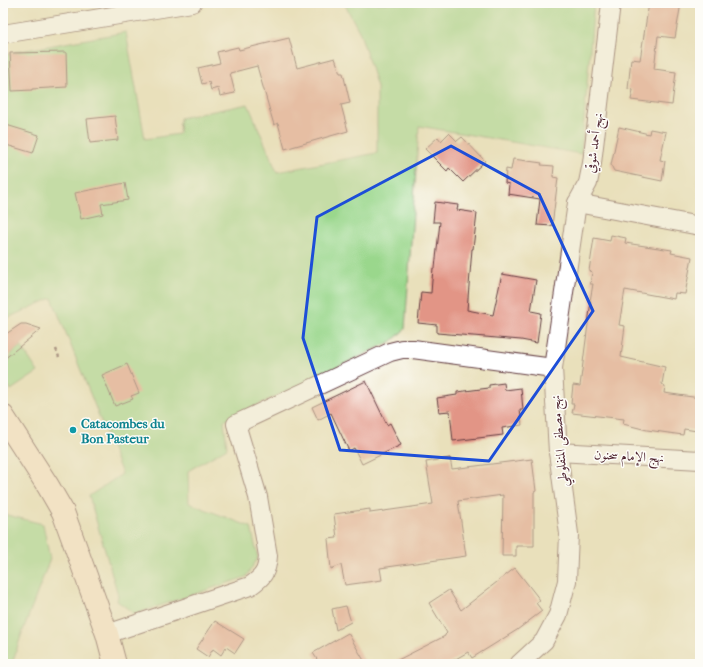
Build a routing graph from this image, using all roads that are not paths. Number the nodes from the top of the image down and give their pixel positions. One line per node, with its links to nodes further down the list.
1 (192, 3): 3 (street)
2 (611, 3): 4 (street, نهج أحمد شوقي)
3 (3, 34)
4 (577, 203): 5 (street); 6 (street, نهج مصطفى المنفلوطي)
5 (700, 226)
6 (553, 368): 8 (street, نهج مصطفى المنفلوطي); 10 (street)
7 (3, 416): 10 (main road)
8 (558, 452): 9 (street, نهج الإمام سحنون); 12 (street, نهج مصطفى المنفلوطي)
9 (700, 460)
10 (107, 634): 11 (main road)
11 (115, 664)
12 (519, 664)

